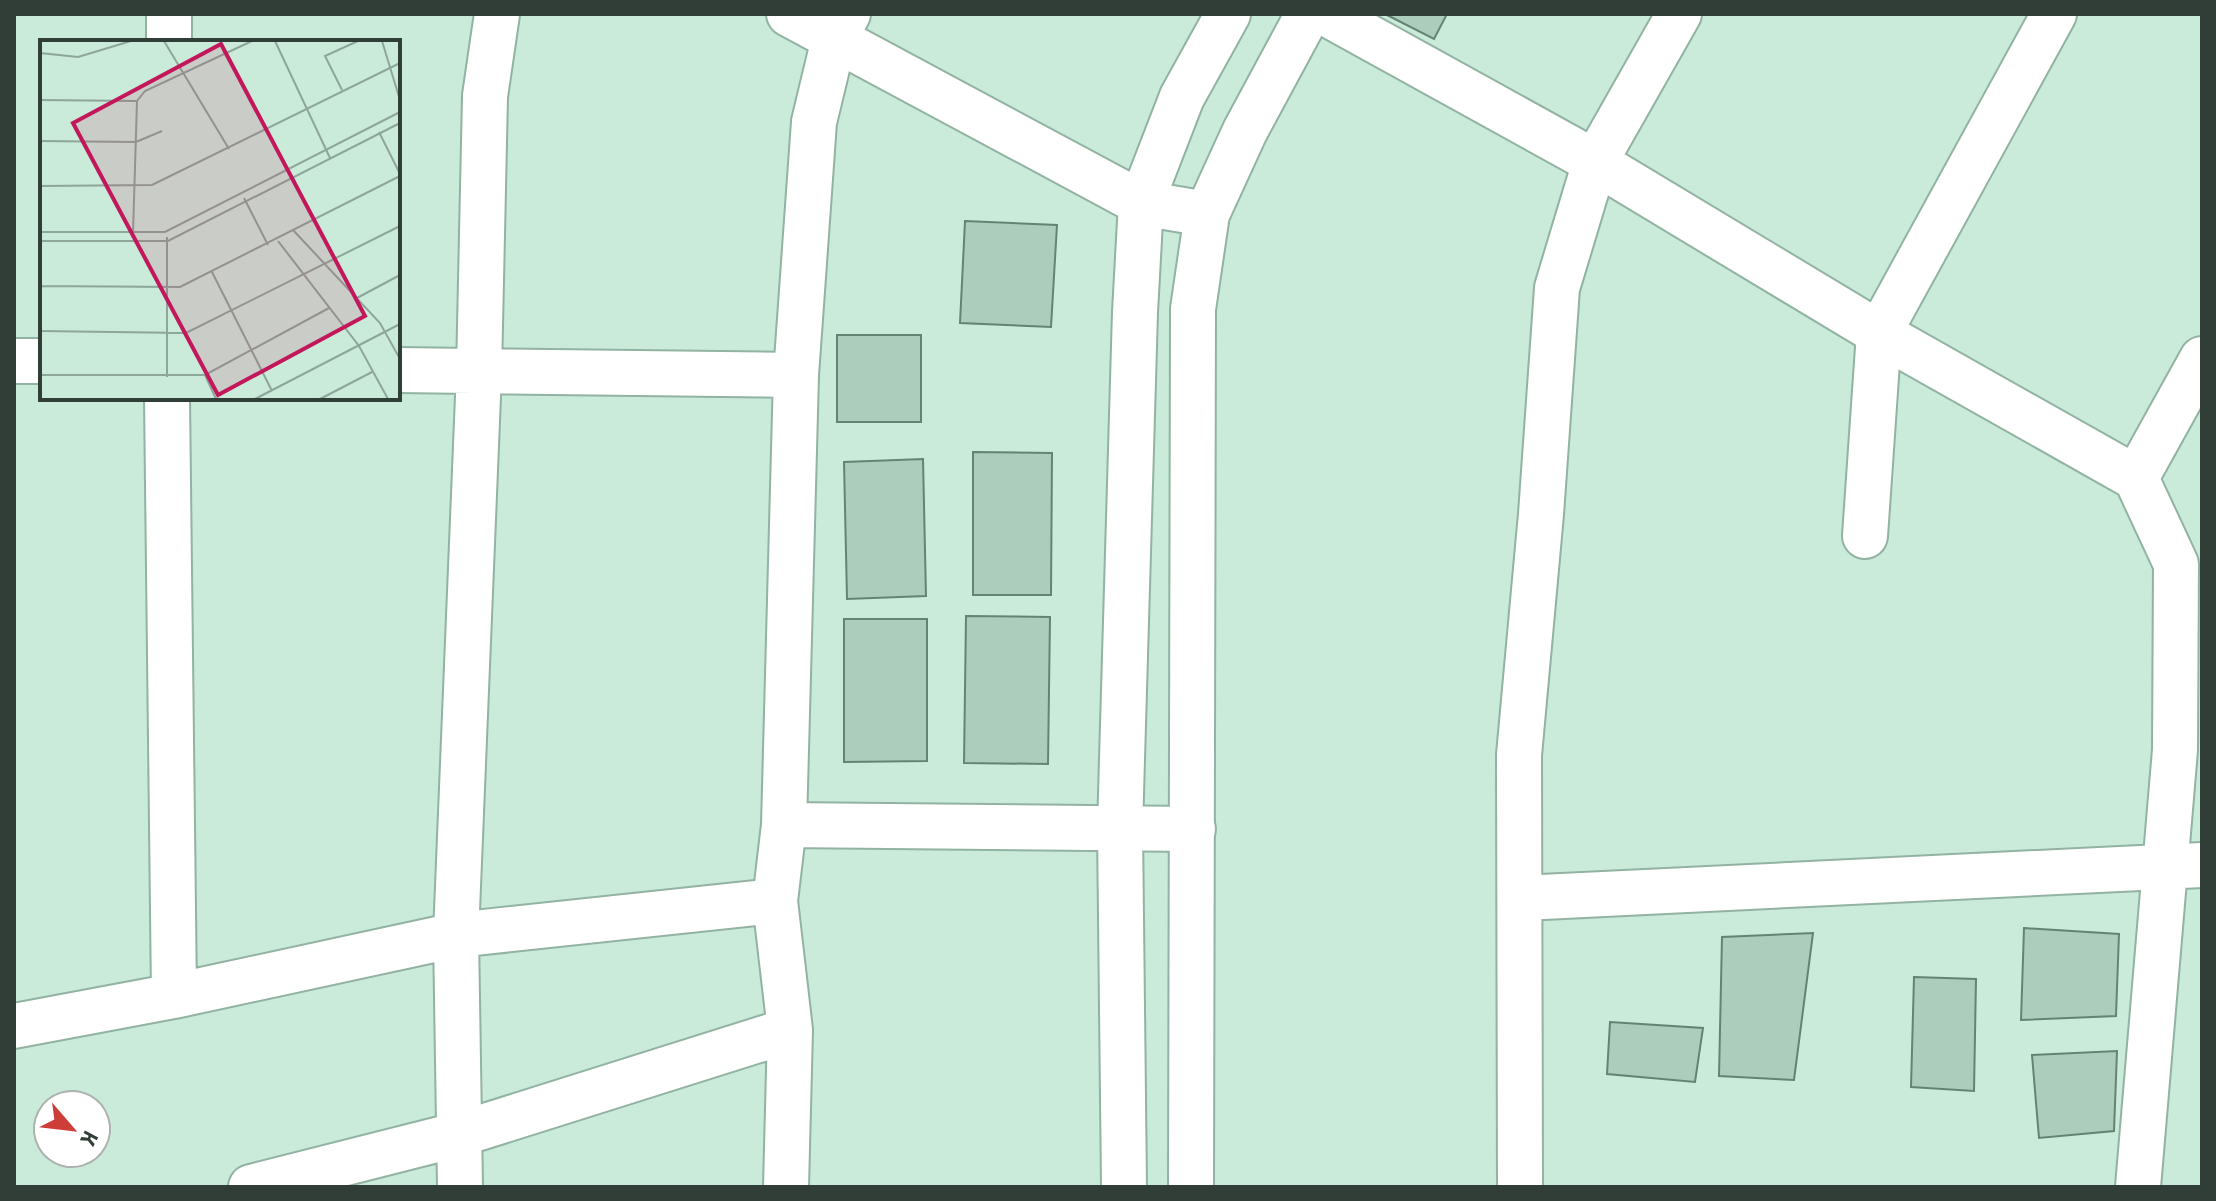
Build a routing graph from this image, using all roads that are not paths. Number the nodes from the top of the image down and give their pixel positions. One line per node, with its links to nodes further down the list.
1 (169, 14): 10 (street)
2 (497, 14): 19 (street)
3 (789, 14): 9 (street)
4 (1228, 14): 12 (street)
5 (1308, 14): 13 (street)
6 (1327, 14): 11 (street)
7 (1679, 14): 11 (street)
8 (2054, 14): 14 (street)
9 (841, 26): 12 (street); 20 (street)
10 (169, 40)
11 (1595, 162): 14 (street); 28 (street)
12 (1141, 203): 13 (street); 25 (street)
13 (1207, 214): 26 (street)
14 (1879, 333): 22 (street); 23 (street)
15 (2202, 359): 22 (street)
16 (14, 361): 17 (street)
17 (40, 361)
18 (400, 370): 19 (street)
19 (479, 372): 20 (street); 30 (street)
20 (796, 375): 24 (street)
21 (167, 400): 31 (street)
22 (2136, 478): 27 (street)
23 (1865, 536)
24 (784, 825): 25 (street); 29 (street)
25 (1120, 828): 26 (street); 38 (street)
26 (1193, 829): 39 (street)
27 (2184, 865): 28 (street); 41 (street)
28 (1521, 898): 40 (street)
29 (775, 901): 30 (street); 33 (street)
30 (456, 935): 31 (street); 34 (street)
31 (174, 996): 32 (street)
32 (14, 1026)
33 (790, 1030): 34 (street); 37 (street)
34 (460, 1134): 35 (street); 36 (street)
35 (251, 1187)
36 (460, 1187)
37 (786, 1187)
38 (1124, 1187)
39 (1191, 1187)
40 (1520, 1187)
41 (2138, 1187)

